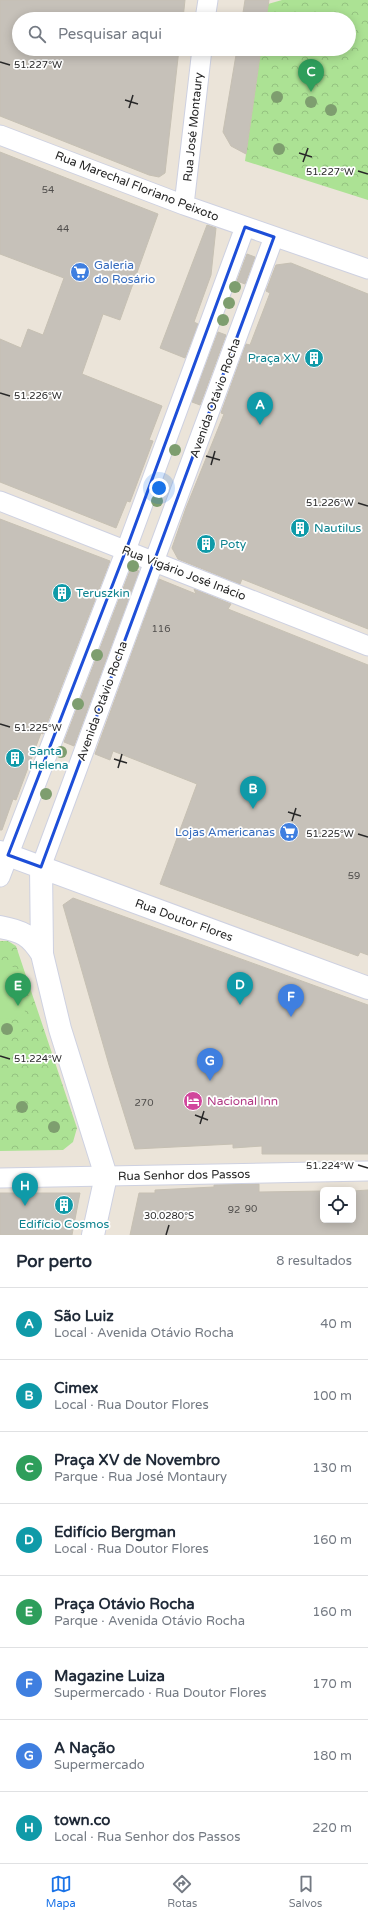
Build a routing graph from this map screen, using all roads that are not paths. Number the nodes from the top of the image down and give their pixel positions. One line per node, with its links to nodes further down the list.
1 (208, 0): 2 (street)
2 (206, 12)
3 (201, 56): 5 (street, Rua José Montaury)
4 (0, 135): 5 (street, Rua Marechal Floriano Peixoto)
5 (184, 205): 6 (street, Rua Marechal Floriano Peixoto)
6 (245, 227): 7 (street, Rua Marechal Floriano Peixoto); 10 (street)
7 (274, 237): 8 (street, Rua Marechal Floriano Peixoto); 11 (street, Avenida Otávio Rocha)
8 (368, 269)
9 (0, 501): 10 (street, Rua Vigário José Inácio)
10 (126, 550): 11 (street, Rua Vigário José Inácio); 13 (street)
11 (155, 561): 12 (street, Rua Vigário José Inácio); 14 (street, Avenida Otávio Rocha)
12 (368, 646)
13 (4, 853): 14 (main road, Rua Doutor Flores); 15 (street)
14 (41, 867): 17 (main road, Avenida Otávio Rocha); 18 (main road, Rua Doutor Flores)
15 (0, 877)
16 (0, 927): 17 (main road)
17 (42, 954): 20 (main road, Avenida Otávio Rocha)
18 (368, 988)
19 (368, 1171): 20 (street, Rua Senhor dos Passos)
20 (106, 1176): 21 (street, Rua Senhor dos Passos); 22 (main road)
21 (0, 1178)
22 (92, 1235)

